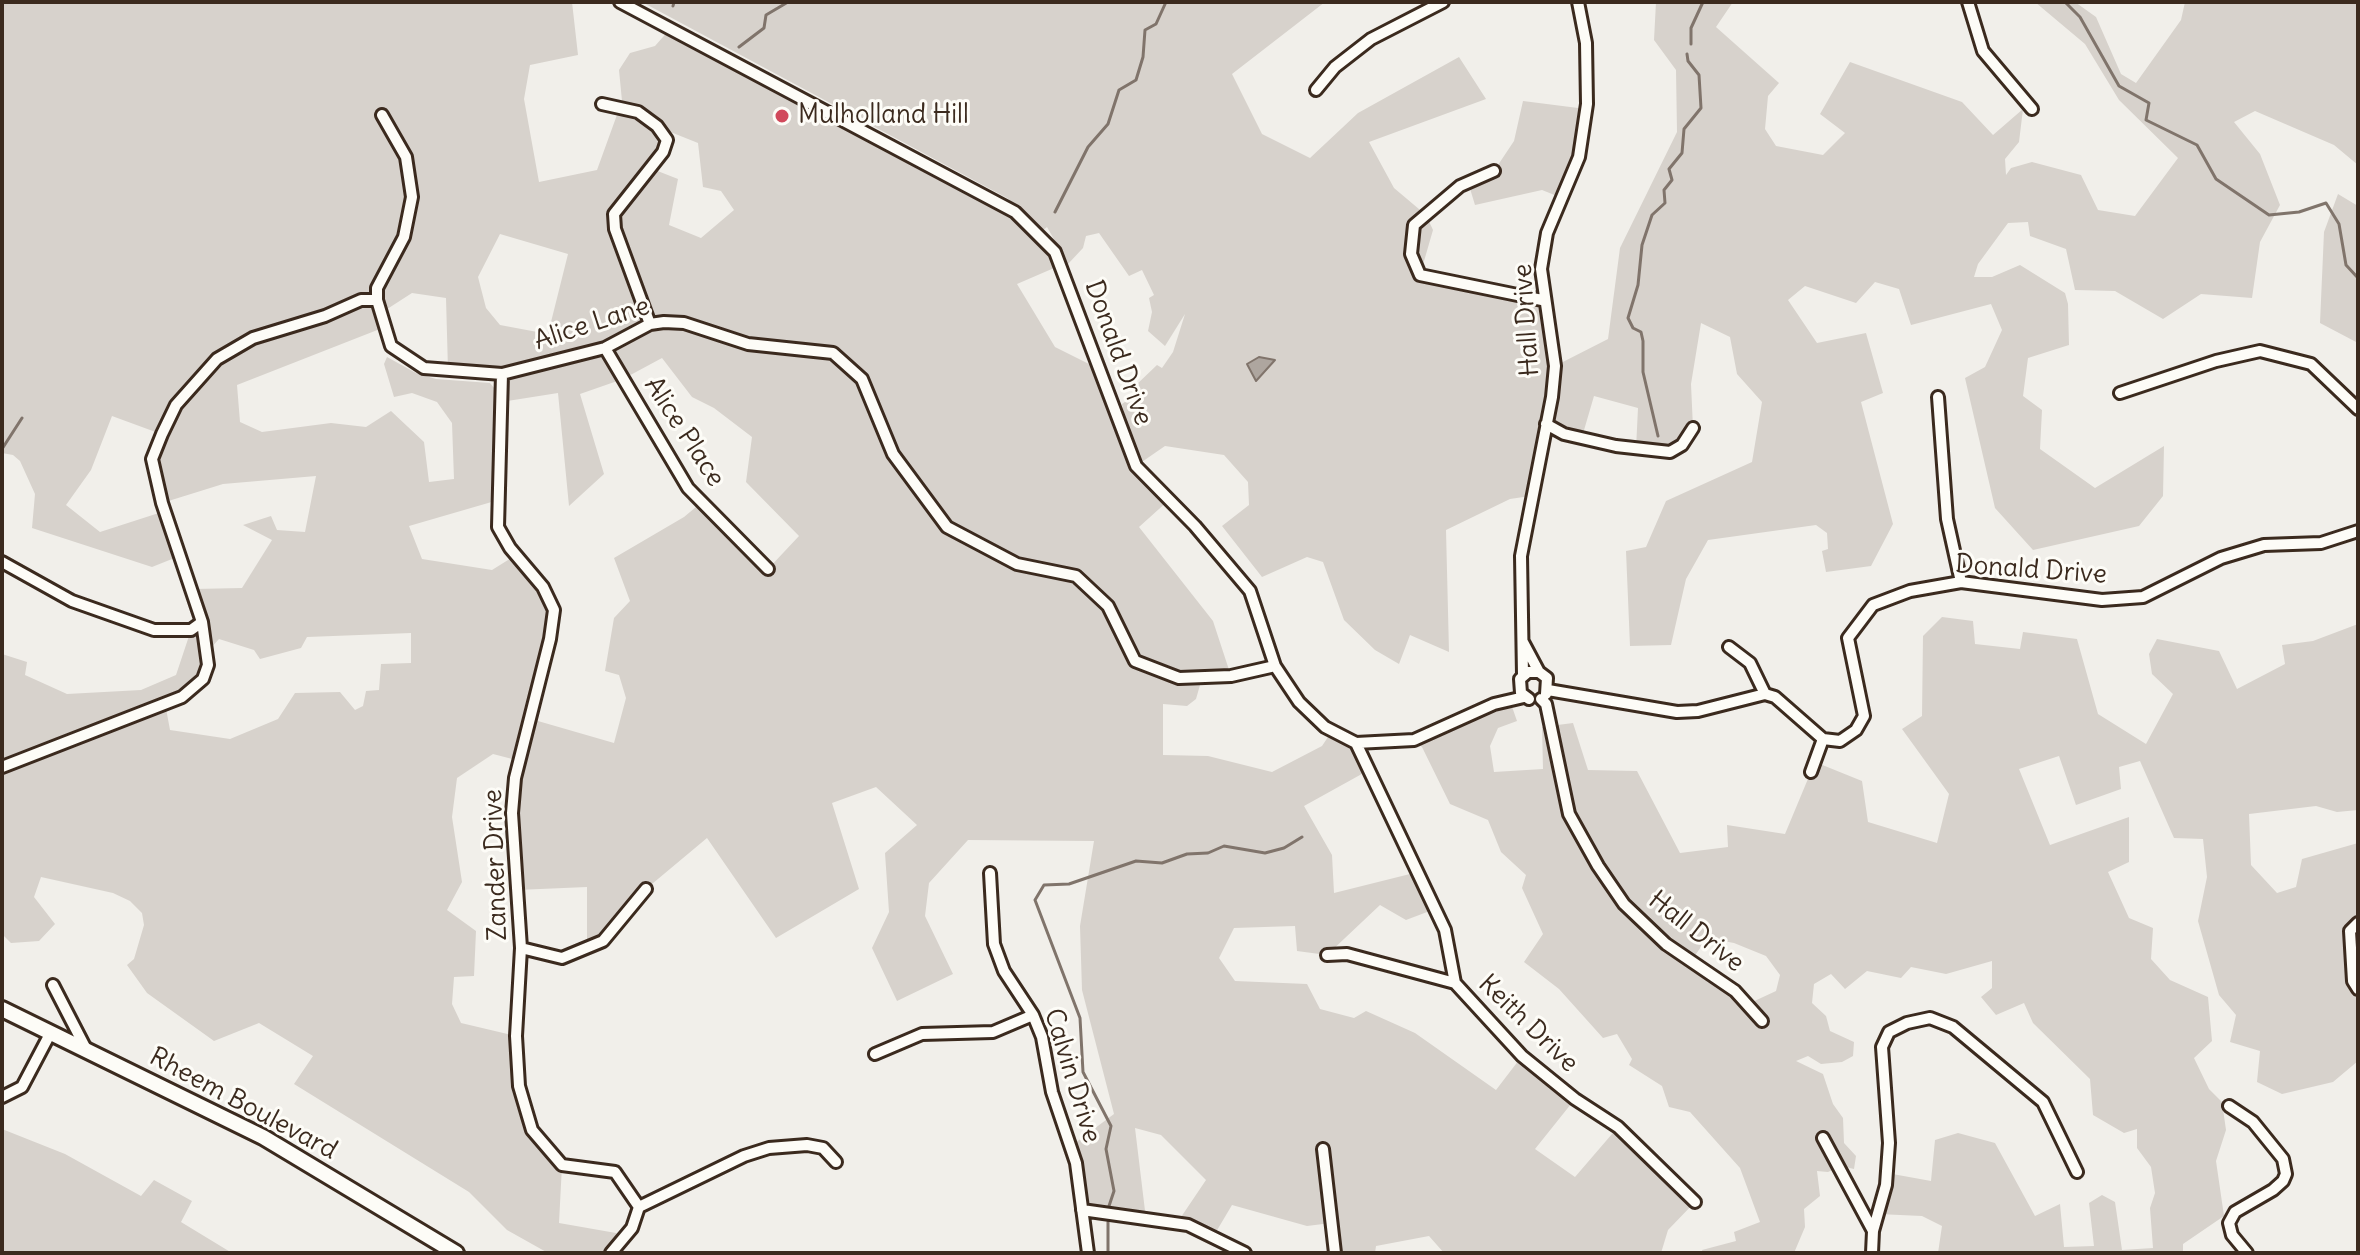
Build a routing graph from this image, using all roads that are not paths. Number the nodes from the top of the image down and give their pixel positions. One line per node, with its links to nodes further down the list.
1 (620, 2): 27 (street, Donald Drive)
2 (1443, 2): 5 (street)
3 (1578, 2): 11 (street, Hall Drive)
4 (1968, 2): 7 (street)
5 (1316, 90)
6 (602, 104): 12 (street)
7 (2032, 109)
8 (382, 115): 10 (street)
9 (1494, 171): 11 (street)
10 (377, 300): 14 (street, Alice Lane); 24 (street)
11 (1542, 300): 18 (street, Hall Drive)
12 (650, 324): 13 (street, Alice Lane); 27 (street, Alice Lane)
13 (605, 348): 14 (street, Alice Lane); 22 (street, Alice Place)
14 (502, 374): 41 (street, Zander Drive)
15 (2120, 393): 17 (street)
16 (1938, 397): 23 (street)
17 (2358, 409)
18 (1546, 424): 19 (street); 25 (street, Hall Drive)
19 (1693, 428)
20 (2358, 531): 23 (street, Donald Drive)
21 (2, 562): 24 (street)
22 (768, 569)
23 (1961, 582): 34 (street, Donald Drive)
24 (202, 622): 36 (street)
25 (1523, 640): 28 (street, Hall Drive); 29 (street, Hall Drive)
26 (1729, 647): 31 (street)
27 (1275, 666): 35 (street, Donald Drive)
28 (1539, 672): 29 (street); 30 (street, Hall Drive)
29 (1521, 679): 32 (street, Hall Drive); 33 (street)
30 (1544, 694): 31 (street); 32 (street); 48 (street, Hall Drive)
31 (1765, 694): 34 (street)
32 (1524, 697): 33 (street)
33 (1494, 704): 35 (street)
34 (1823, 739): 37 (street)
35 (1356, 743): 43 (street, Keith Drive)
36 (2, 767)
37 (1811, 772)
38 (990, 873): 47 (street, Calvin Drive)
39 (646, 889): 41 (street)
40 (2358, 923): 45 (street)
41 (521, 948): 59 (street, Zander Drive)
42 (1327, 955): 43 (street)
43 (1455, 983): 58 (street, Keith Drive)
44 (53, 985): 50 (street)
45 (2358, 989)
46 (2, 1009): 49 (street, Rheem Boulevard)
47 (1033, 1015): 51 (street); 60 (street, Calvin Drive)
48 (1762, 1021)
49 (51, 1032): 50 (street, Rheem Boulevard); 52 (street)
50 (86, 1049): 62 (street, Rheem Boulevard)
51 (875, 1054)
52 (2, 1097)
53 (2229, 1106): 68 (street)
54 (1823, 1138): 61 (street)
55 (1323, 1149): 66 (street)
56 (836, 1162): 59 (street)
57 (2077, 1172): 61 (street)
58 (1695, 1202)
59 (639, 1207): 63 (street)
60 (1082, 1210): 64 (street, Calvin Drive); 65 (street)
61 (1873, 1231): 67 (street)
62 (456, 1253)
63 (611, 1253)
64 (1088, 1253)
65 (1245, 1253)
66 (1335, 1253)
67 (1872, 1253)
68 (2247, 1253)

